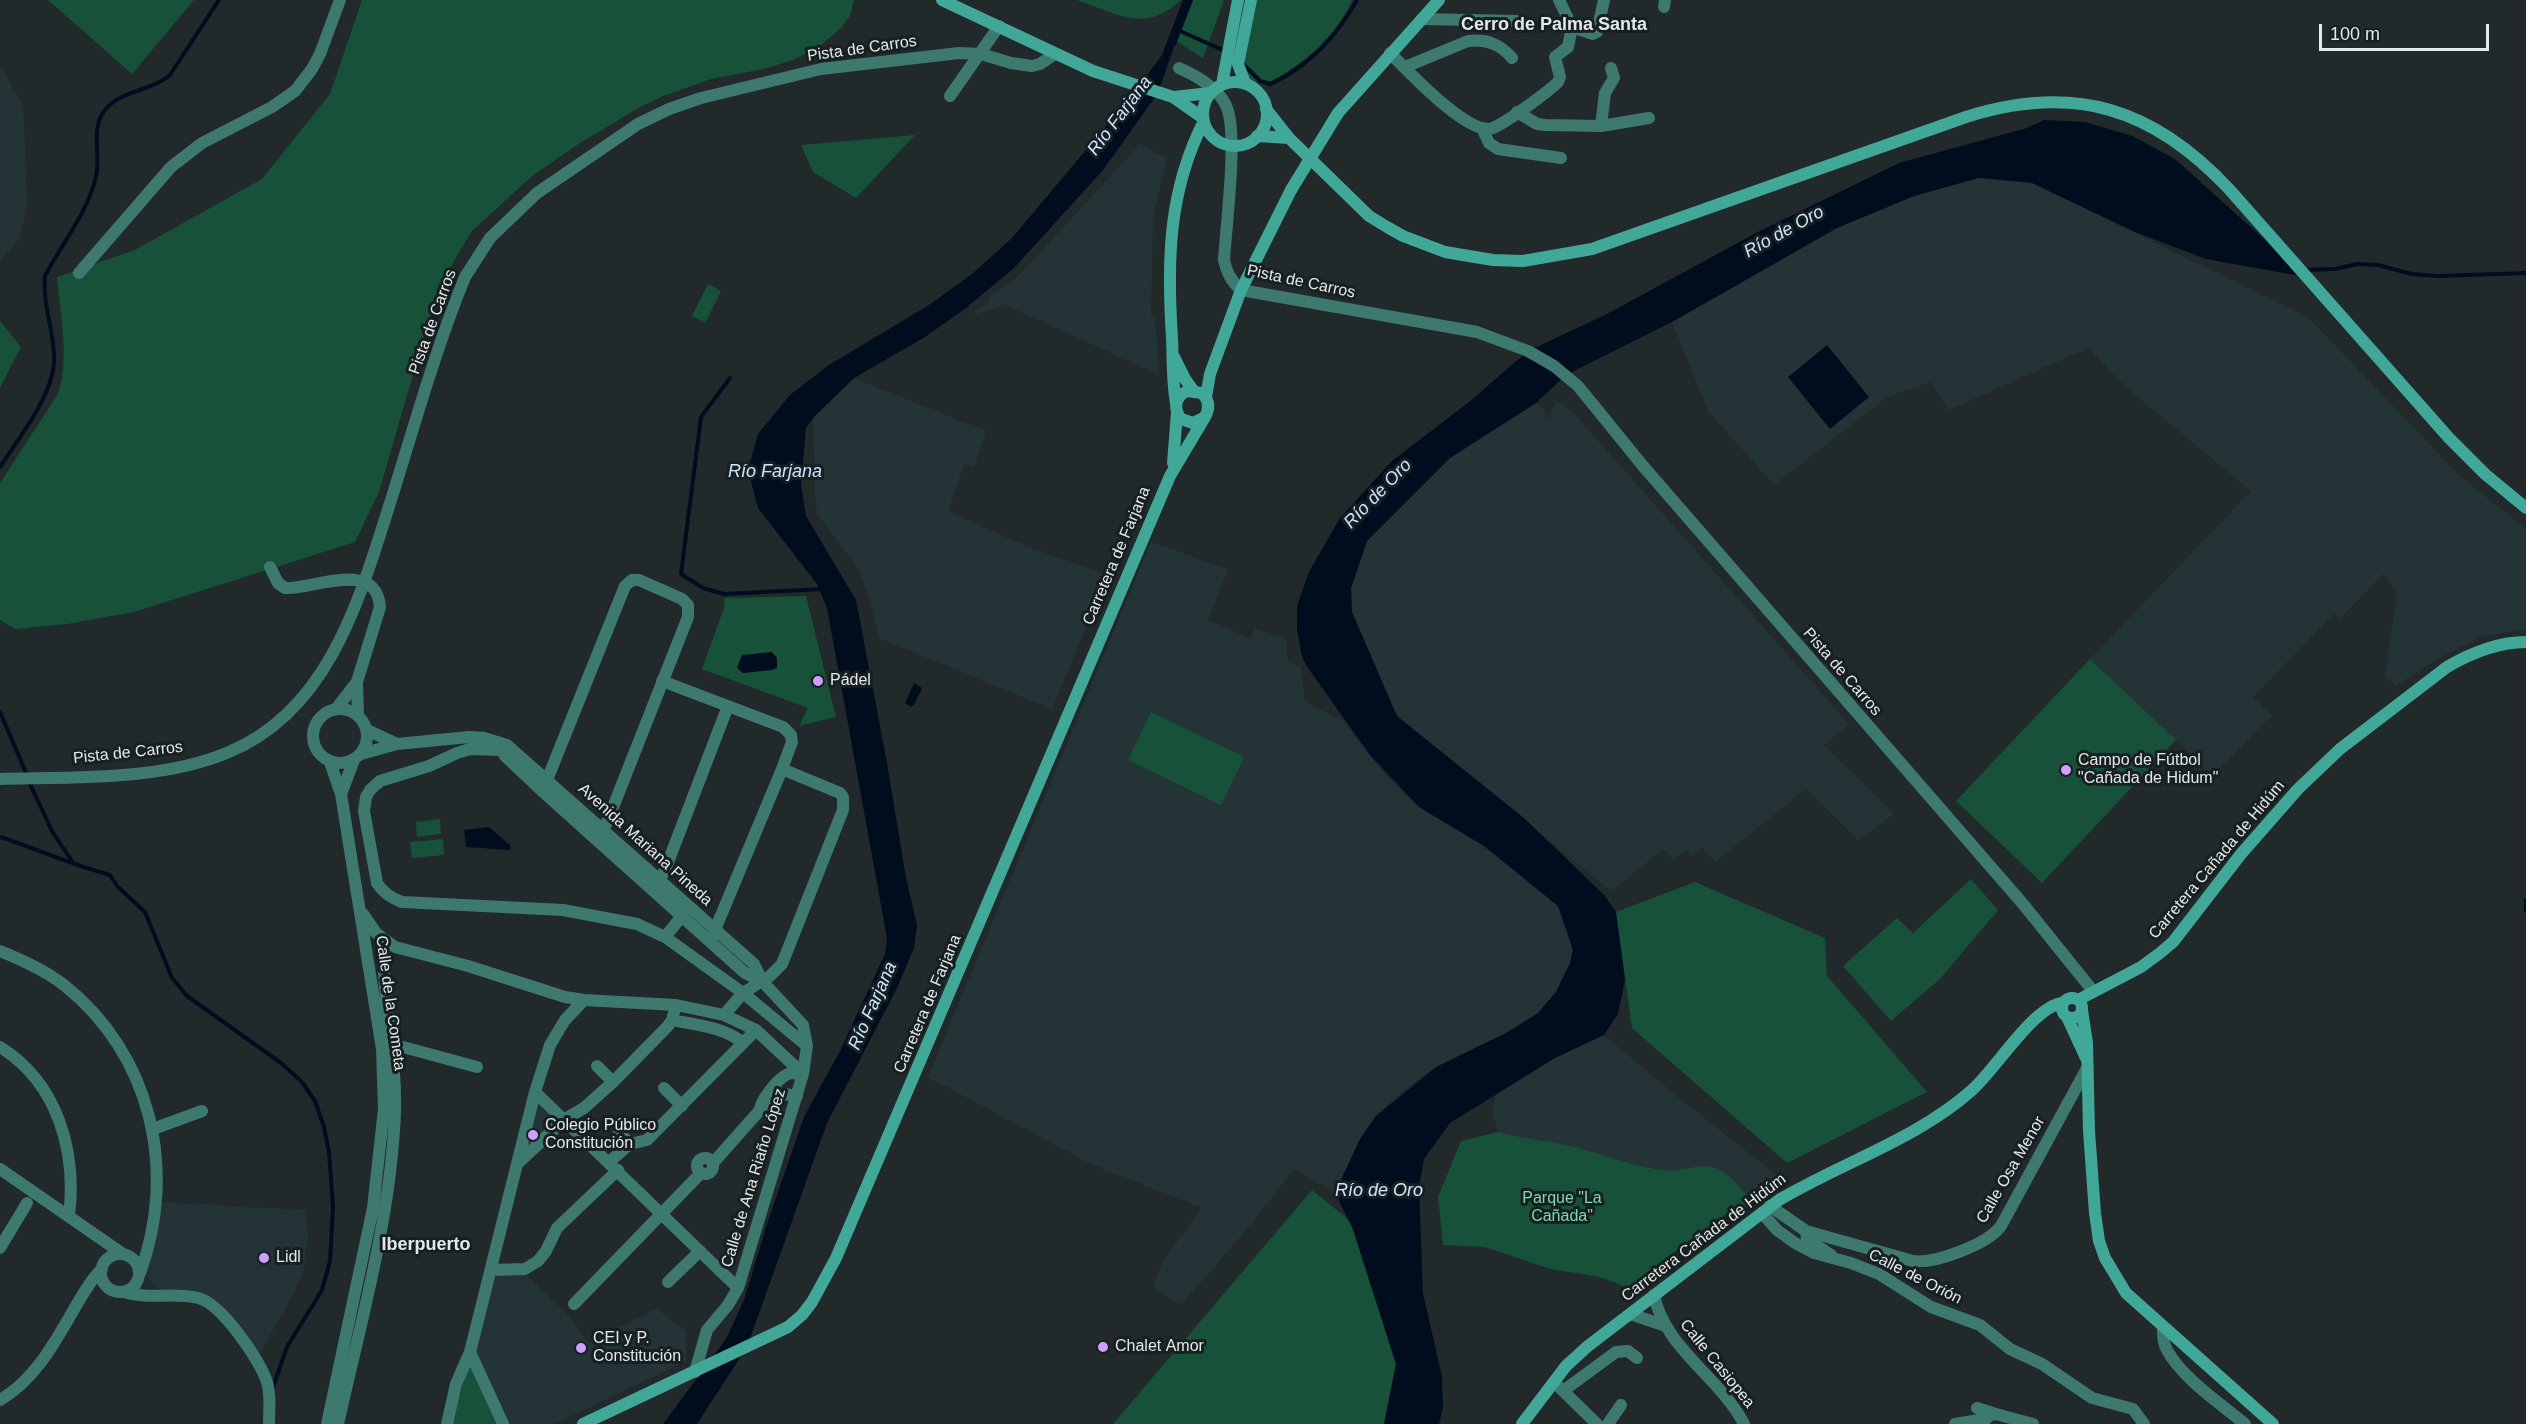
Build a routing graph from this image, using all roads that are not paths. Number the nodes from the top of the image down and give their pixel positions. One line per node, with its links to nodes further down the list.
1 (340, 0): 35 (street)
2 (942, 0): 9 (main road)
3 (1439, 0): 7 (main road)
4 (1559, 0): 10 (street)
5 (1604, 0): 10 (street)
6 (1243, 5): 14 (main road)
7 (1422, 19): 8 (street); 11 (main road)
8 (1517, 21)
9 (999, 26): 12 (street); 13 (main road)
10 (1572, 27): 24 (street)
11 (1390, 53): 17 (street); 36 (main road, bridge)
12 (981, 54): 13 (street, Pista de Carros); 21 (street); 44 (street, Pista de Carros)
13 (1055, 54): 22 (main road)
14 (1233, 57): 19 (main road); 20 (main road)
15 (1512, 58): 17 (street)
16 (1179, 68): 20 (street, Pista de Carros)
17 (1405, 68): 28 (street)
18 (1611, 68): 27 (street)
19 (1245, 83): 20 (main road); 23 (main road)
20 (1215, 89): 22 (main road); 26 (main road, Carretera de Farjana); 32 (street, Pista de Carros)
21 (950, 96)
22 (1173, 97): 26 (main road)
23 (1266, 109): 29 (main road); 30 (main road)
24 (1517, 112): 27 (street); 28 (street)
25 (1649, 118): 27 (street)
26 (1204, 119): 31 (main road); 33 (main road, Carretera de Farjana)
27 (1601, 126)
28 (1482, 128): 34 (street)
29 (1257, 136): 30 (main road); 32 (main road)
30 (1289, 138): 42 (main road)
31 (1217, 140): 32 (main road); 33 (main road)
32 (1231, 145): 36 (street, Pista de Carros)
33 (1190, 153): 37 (main road, Carretera de Farjana)
34 (1562, 159)
35 (79, 273)
36 (1241, 290): 38 (main road); 70 (street, Pista de Carros)
37 (1173, 353): 38 (main road, Carretera de Farjana); 39 (main road, Carretera de Farjana)
38 (1198, 393): 39 (main road); 40 (main road)
39 (1177, 408): 40 (main road); 41 (main road, Carretera de Farjana)
40 (1205, 417): 41 (main road, Carretera de Farjana)
41 (1170, 476): 127 (main road, Carretera de Farjana)
42 (2526, 508)
43 (270, 567): 44 (street)
44 (364, 583): 47 (street); 57 (street, Pista de Carros)
45 (2526, 642): 70 (main road, Carretera Cañada de Hidúm)
46 (662, 681): 48 (street); 58 (street); 60 (street)
47 (357, 682): 49 (street); 50 (street)
48 (728, 706): 56 (street); 61 (street)
49 (336, 709): 50 (street); 55 (street)
50 (358, 715): 51 (street)
51 (367, 730): 52 (street); 54 (street)
52 (397, 744): 53 (street, Avenida Mariana Pineda); 54 (street, Avenida Mariana Pineda)
53 (499, 746): 58 (street, Avenida Mariana Pineda); 65 (street)
54 (358, 757): 55 (street); 59 (street, Calle de la Cometa)
55 (330, 762): 59 (street, Calle de la Cometa)
56 (782, 769): 64 (street); 69 (street)
57 (0, 779)
58 (544, 785): 60 (street, Avenida Mariana Pineda)
59 (341, 794): 62 (street, Calle de la Cometa)
60 (601, 835): 61 (street, Avenida Mariana Pineda)
61 (656, 885): 63 (street, Avenida Mariana Pineda); 64 (street, Avenida Mariana Pineda)
62 (359, 905): 66 (street, Calle de la Cometa); 67 (street, Calle de la Cometa)
63 (681, 916): 64 (street, Avenida Mariana Pineda); 65 (street)
64 (713, 936): 69 (street, Avenida Mariana Pineda)
65 (665, 937): 71 (street)
66 (384, 940): 67 (street); 72 (street, Calle de Ana Riaño López); 80 (street, Calle de la Cometa)
67 (365, 944): 135 (street, Calle de la Cometa)
68 (0, 951): 95 (street)
69 (762, 981): 71 (street); 81 (street, Avenida Mariana Pineda)
70 (2093, 991): 74 (main road, Carretera Cañada de Hidúm)
71 (743, 993): 76 (street); 81 (street)
72 (584, 1000): 73 (street, Calle de Ana Riaño López); 89 (street)
73 (676, 1005): 76 (street, Calle de Ana Riaño López); 77 (street)
74 (2080, 1005): 75 (main road); 75 (main road); 83 (main road)
75 (2064, 1011): 83 (main road); 102 (main road, Carretera Cañada de Hidúm)
76 (724, 1015): 78 (street, Calle de Ana Riaño López)
77 (672, 1020): 79 (street); 87 (street)
78 (756, 1030): 79 (street); 86 (street, Calle de Ana Riaño López)
79 (743, 1043): 91 (street)
80 (392, 1044): 85 (street, Calle de la Cometa); 136 (street, Calle de la Cometa)
81 (807, 1046): 86 (street, Avenida Mariana Pineda)
82 (0, 1047): 104 (street)
83 (2087, 1064): 106 (street, Calle Osa Menor); 124 (main road)
84 (597, 1066): 87 (street)
85 (477, 1067)
86 (803, 1074): 90 (street, Calle de Ana Riaño López); 92 (street)
87 (613, 1082): 94 (street)
88 (664, 1088): 91 (street)
89 (536, 1092): 94 (street); 98 (street)
90 (797, 1095): 92 (street); 116 (street, Calle de Ana Riaño López)
91 (682, 1106): 97 (street)
92 (760, 1110): 103 (street)
93 (202, 1111): 95 (street)
94 (565, 1119): 98 (street); 99 (street)
95 (153, 1129): 105 (street)
96 (619, 1132): 97 (street)
97 (630, 1144): 99 (street)
98 (517, 1165): 112 (street)
99 (614, 1166): 103 (street); 112 (street)
100 (0, 1169): 104 (street)
101 (27, 1203): 107 (street)
102 (1766, 1210): 106 (street, Calle Osa Menor); 110 (street, Calle de Orión); 118 (main road, Carretera Cañada de Hidúm)
103 (661, 1214): 108 (street); 121 (street)
104 (69, 1216): 109 (street)
105 (152, 1227): 109 (street); 113 (street)
106 (1806, 1231): 110 (street)
107 (0, 1248)
108 (700, 1251): 114 (street); 116 (street)
109 (127, 1255): 111 (street); 113 (street)
110 (1836, 1260): 146 (street, Calle de Orión)
111 (102, 1269): 115 (street); 119 (street)
112 (490, 1270): 125 (street)
113 (139, 1276): 117 (street); 120 (street)
114 (668, 1282)
115 (108, 1288): 117 (street); 119 (street)
116 (738, 1288): 127 (street, Calle de Ana Riaño López)
117 (124, 1292): 120 (street)
118 (1654, 1295): 122 (main road, Carretera Cañada de Hidúm); 123 (street, Calle Casiopea)
119 (83, 1296): 130 (street)
120 (158, 1296): 134 (street)
121 (574, 1304)
122 (1630, 1314): 123 (street, Calle Casiopea); 128 (main road, Carretera Cañada de Hidúm)
123 (1663, 1325): 143 (street, Calle Casiopea)
124 (2163, 1328): 147 (street); 148 (main road)
125 (470, 1352): 137 (street); 138 (street)
126 (1637, 1358): 129 (street)
127 (699, 1370): 139 (main road, Carretera de Farjana)
128 (1553, 1381): 129 (street); 140 (main road, Carretera Cañada de Hidúm)
129 (1563, 1391): 141 (street)
130 (0, 1400)
131 (1621, 1405): 142 (street)
132 (1977, 1408): 133 (street)
133 (1987, 1419): 144 (street); 145 (street)
134 (269, 1424)
135 (327, 1424)
136 (338, 1424)
137 (447, 1424)
138 (502, 1424)
139 (583, 1424)
140 (1522, 1424)
141 (1597, 1424)
142 (1608, 1424)
143 (1744, 1424)
144 (1955, 1424)
145 (2034, 1424)
146 (2144, 1424)
147 (2245, 1424)
148 (2273, 1424)

